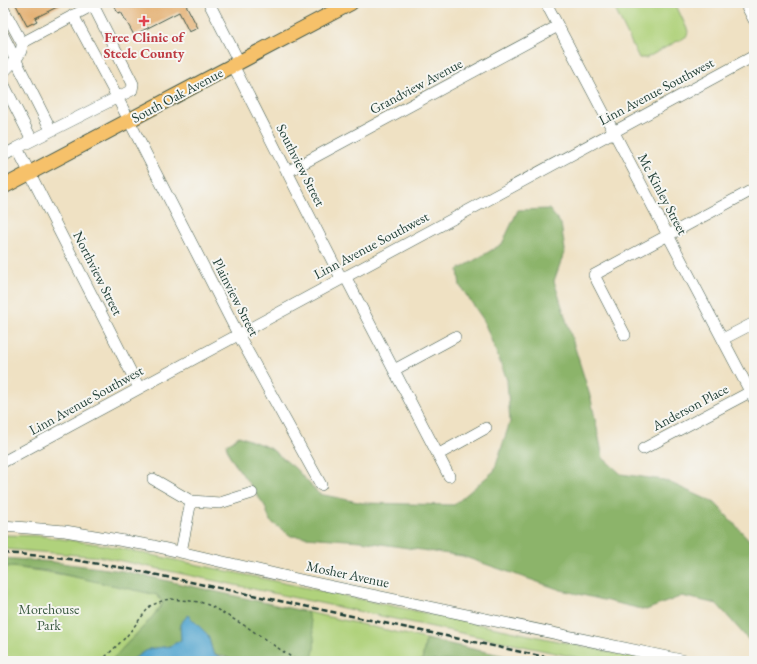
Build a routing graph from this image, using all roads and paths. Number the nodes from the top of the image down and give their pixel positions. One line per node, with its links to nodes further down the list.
1 (209, 3): 14 (street, Southview Street)
2 (351, 3): 14 (main road, South Oak Avenue)
3 (546, 3): 8 (street, Mc Kinley Street)
4 (745, 3): 7 (street)
5 (3, 8): 10 (street)
6 (74, 15): 10 (street); 17 (street, Plainview Street); 17 (street)
7 (754, 20)
8 (558, 26): 20 (street, Mc Kinley Street); 25 (street, Grandview Avenue)
9 (3, 35): 11 (street)
10 (22, 43): 13 (street)
11 (6, 50): 13 (street)
12 (754, 56): 20 (street, Linn Avenue Southwest)
13 (15, 60): 15 (street); 19 (street)
14 (236, 64): 18 (main road, South Oak Avenue); 25 (street, Southview Street)
15 (3, 73)
16 (3, 83): 21 (street)
17 (118, 97): 18 (street, Plainview Street); 19 (street)
18 (129, 120): 24 (main road, South Oak Avenue); 31 (street, Plainview Street)
19 (51, 130): 21 (street)
20 (613, 131): 28 (street, Mc Kinley Street); 29 (street, Linn Avenue Southwest)
21 (32, 140): 22 (street)
22 (17, 148): 23 (street); 24 (street, Northview Street)
23 (3, 156)
24 (30, 172): 26 (main road, South Oak Avenue); 36 (street, Northview Street)
25 (287, 172): 29 (street, Southview Street)
26 (3, 187)
27 (754, 189): 28 (street)
28 (668, 235): 32 (street); 34 (street, Mc Kinley Street)
29 (343, 277): 31 (street, Linn Avenue Southwest); 35 (street, Southview Street)
30 (754, 322): 34 (street)
31 (238, 334): 36 (street, Linn Avenue Southwest); 44 (street, Plainview Street)
32 (626, 335)
33 (455, 337): 35 (street)
34 (723, 339): 37 (street, Mc Kinley Street)
35 (394, 370): 40 (street, Southview Street)
36 (139, 388): 41 (street, Linn Avenue Southwest)
37 (752, 395): 39 (street, Anderson Place)
38 (486, 428): 40 (street)
39 (643, 449)
40 (439, 454): 42 (street, Southview Street)
41 (3, 462)
42 (449, 476)
43 (153, 479): 46 (street)
44 (321, 485)
45 (252, 493): 46 (street)
46 (191, 501): 48 (street)
47 (3, 526): 48 (street, Mosher Avenue)
48 (181, 552): 51 (street, Mosher Avenue)
49 (101, 661): 50 (path)
50 (298, 661)
51 (686, 661)

